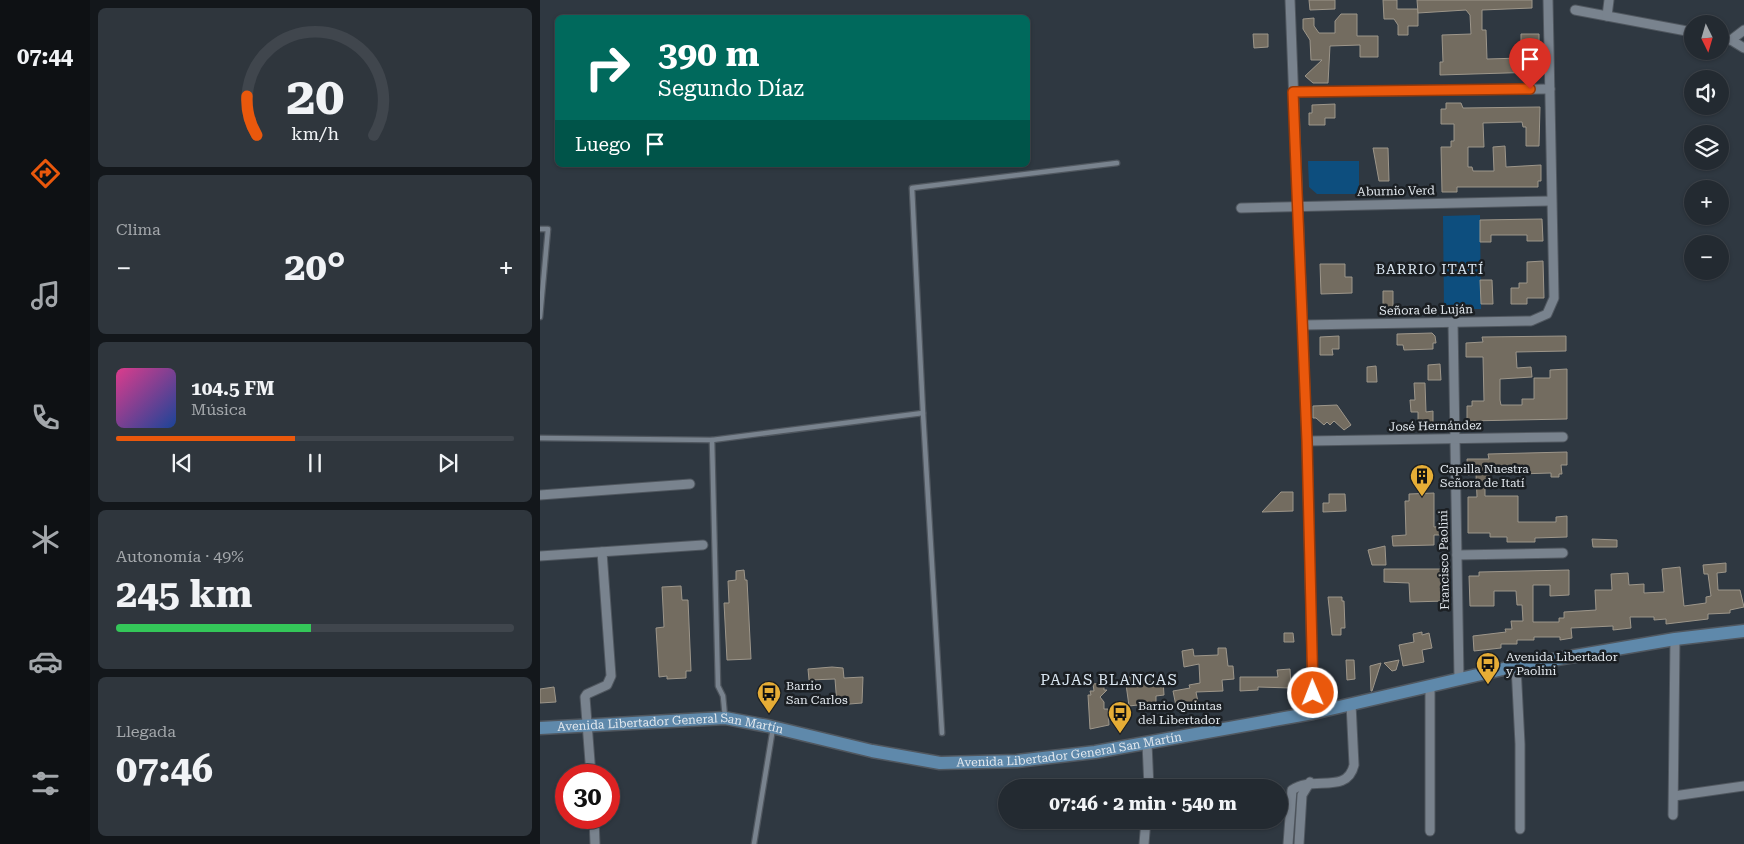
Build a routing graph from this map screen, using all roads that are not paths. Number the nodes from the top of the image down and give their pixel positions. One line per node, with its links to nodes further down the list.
1 (1290, 0): 11 (street)
2 (1548, 0): 10 (street)
3 (1609, 0): 5 (street)
4 (1575, 10): 5 (street)
5 (1606, 16): 7 (street)
6 (1744, 30): 8 (street)
7 (1684, 31)
8 (1731, 40): 9 (street)
9 (1744, 48)
10 (1550, 89): 11 (street); 13 (street)
11 (1293, 92): 14 (street)
12 (1116, 163): 20 (lane)
13 (1551, 201): 14 (street, Aburnio Verd); 18 (street, Señora de Luján)
14 (1298, 206): 15 (street, Aburnio Verd); 19 (street)
15 (1241, 208)
16 (540, 229): 17 (lane)
17 (540, 317)
18 (1453, 322): 19 (street, Señora de Luján); 23 (street, Francisco Paolini)
19 (1302, 325): 25 (street)
20 (923, 413): 24 (lane); 44 (lane)
21 (1563, 437): 23 (street, José Hernández)
22 (540, 438): 24 (lane)
23 (1454, 438): 25 (street, José Hernández); 31 (street, Francisco Paolini)
24 (712, 440): 40 (lane)
25 (1307, 441): 39 (street)
26 (690, 484): 27 (street)
27 (540, 495)
28 (703, 546): 29 (street)
29 (602, 552): 32 (street); 41 (street)
30 (1563, 552): 31 (street)
31 (1457, 554): 36 (street, Francisco Paolini)
32 (540, 556)
33 (1744, 631): 34 (main road, Avenida Libertador General San Martín)
34 (1675, 639): 35 (main road, Avenida Libertador General San Martín); 50 (street)
35 (1516, 666): 36 (main road, Avenida Libertador General San Martín); 54 (street)
36 (1459, 678): 37 (main road, Avenida Libertador General San Martín)
37 (1430, 686): 38 (main road, Avenida Libertador General San Martín); 55 (street)
38 (1351, 704): 39 (main road, Avenida Libertador General San Martín); 48 (street)
39 (1313, 713): 45 (main road, Avenida Libertador General San Martín)
40 (725, 718): 41 (main road, Avenida Libertador General San Martín); 42 (main road, Avenida Libertador General San Martín)
41 (587, 725): 43 (main road, Avenida Libertador General San Martín); 46 (street)
42 (774, 727): 45 (main road, Avenida Libertador General San Martín); 57 (lane)
43 (540, 728)
44 (942, 733)
45 (1147, 743): 47 (street)
46 (590, 764)
47 (1149, 779)
48 (1310, 782): 59 (street); 60 (street)
49 (1744, 786): 50 (street)
50 (1674, 796): 51 (street)
51 (1673, 815)
52 (594, 829): 56 (street)
53 (1145, 829): 58 (street)
54 (1520, 829)
55 (1430, 831)
56 (595, 844)
57 (754, 844)
58 (1144, 844)
59 (1288, 844)
60 (1299, 844)

